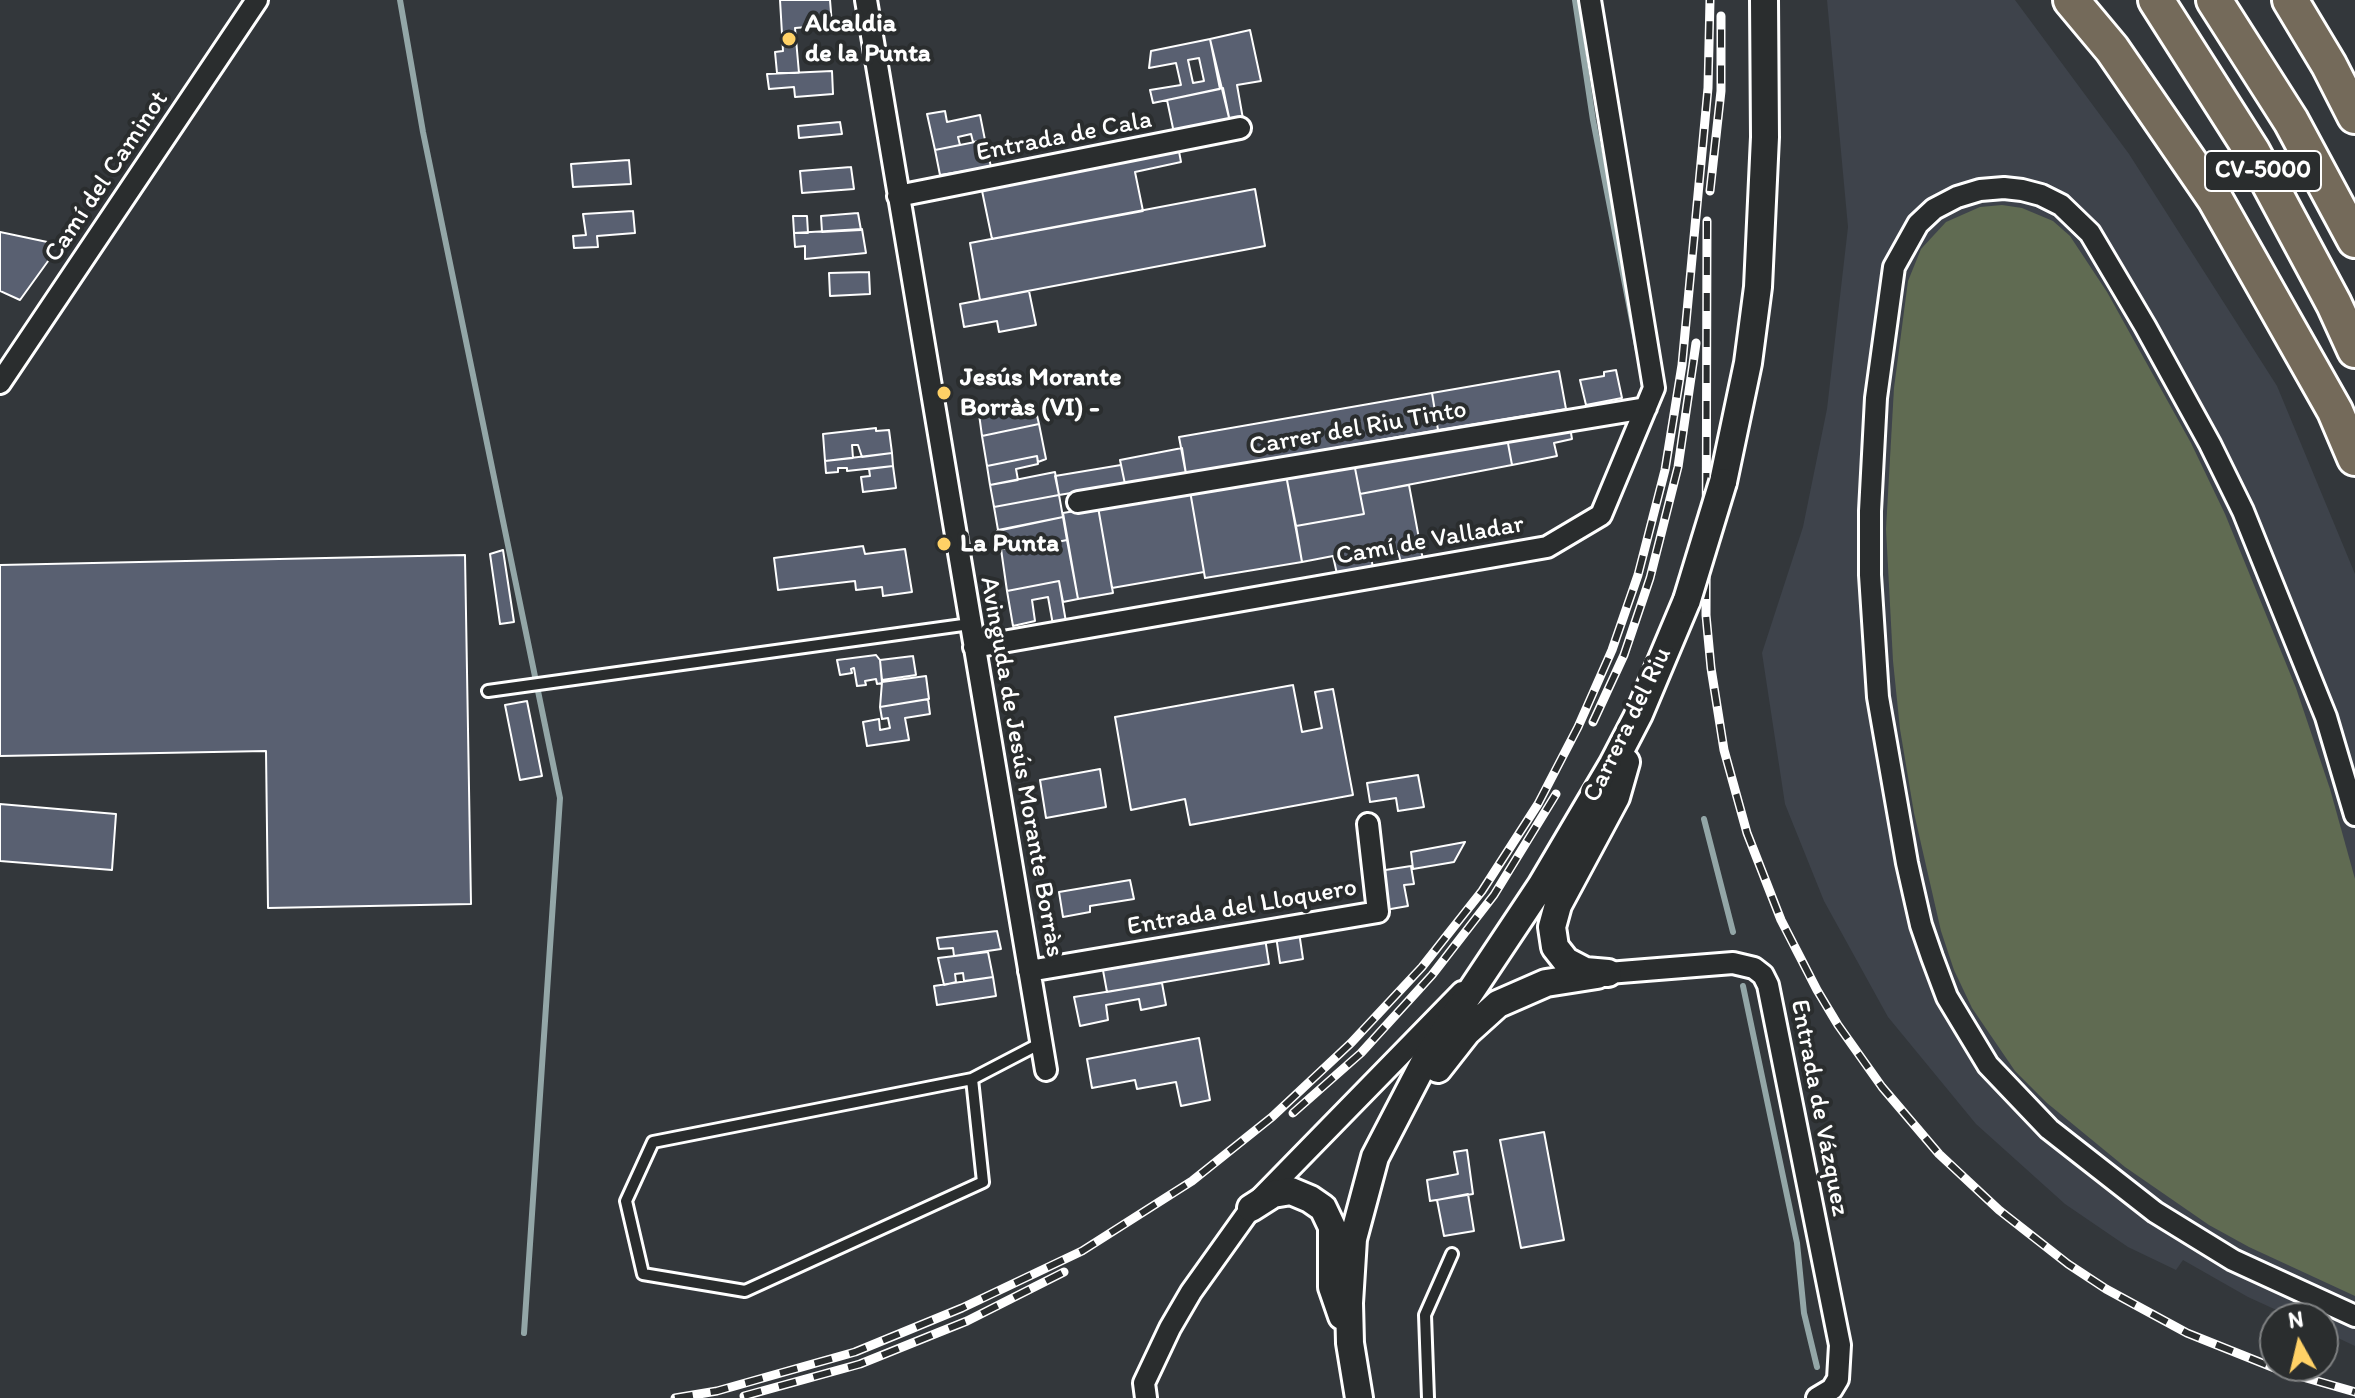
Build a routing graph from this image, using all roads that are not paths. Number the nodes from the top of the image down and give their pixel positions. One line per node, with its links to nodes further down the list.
1 (257, 0): 14 (street, Camí del Caminot)
2 (866, 0): 11 (street, Avinguda de Jesús Morante Borràs)
3 (1590, 0): 15 (street, Camí de Valladar)
4 (1764, 0): 21 (street, Carrera del Riu, bridge)
5 (2071, 0): 16 (highway)
6 (2156, 0): 13 (highway, CV-5000)
7 (2214, 0): 12 (highway, CV-5000)
8 (2290, 0): 9 (highway)
9 (2355, 116)
10 (1240, 128): 11 (street, Entrada de Cala)
11 (898, 196): 18 (street, Avinguda de Jesús Morante Borràs)
12 (2355, 240)
13 (2355, 350)
14 (0, 383)
15 (1646, 408): 17 (street, Carrer del Riu Tinto); 19 (street, Camí de Valladar)
16 (2355, 458)
17 (1078, 502)
18 (970, 624): 19 (street, Avinguda de Jesús Morante Borràs); 20 (lane)
19 (974, 647): 25 (street, Avinguda de Jesús Morante Borràs)
20 (488, 691)
21 (1639, 714): 24 (street, Carrera del Riu); 26 (street)
22 (2355, 815): 33 (street)
23 (1368, 824): 25 (street, Entrada del Lloquero)
24 (1488, 967): 30 (street, Carrera del Riu); 31 (street)
25 (1029, 971): 27 (street, Avinguda de Jesús Morante Borràs)
26 (1608, 973): 30 (street); 38 (street, Entrada de Vázquez)
27 (1041, 1043): 28 (street, Avinguda de Jesús Morante Borràs); 29 (lane)
28 (1046, 1070)
29 (972, 1079): 29 (lane)
30 (1375, 1157): 34 (street, Carrera del Riu)
31 (1251, 1208): 34 (street); 36 (street)
32 (1452, 1254): 37 (lane)
33 (2350, 1311)
34 (1350, 1343): 35 (street, Carrera del Riu)
35 (1358, 1395)
36 (1146, 1398)
37 (1428, 1398)
38 (1817, 1398)

